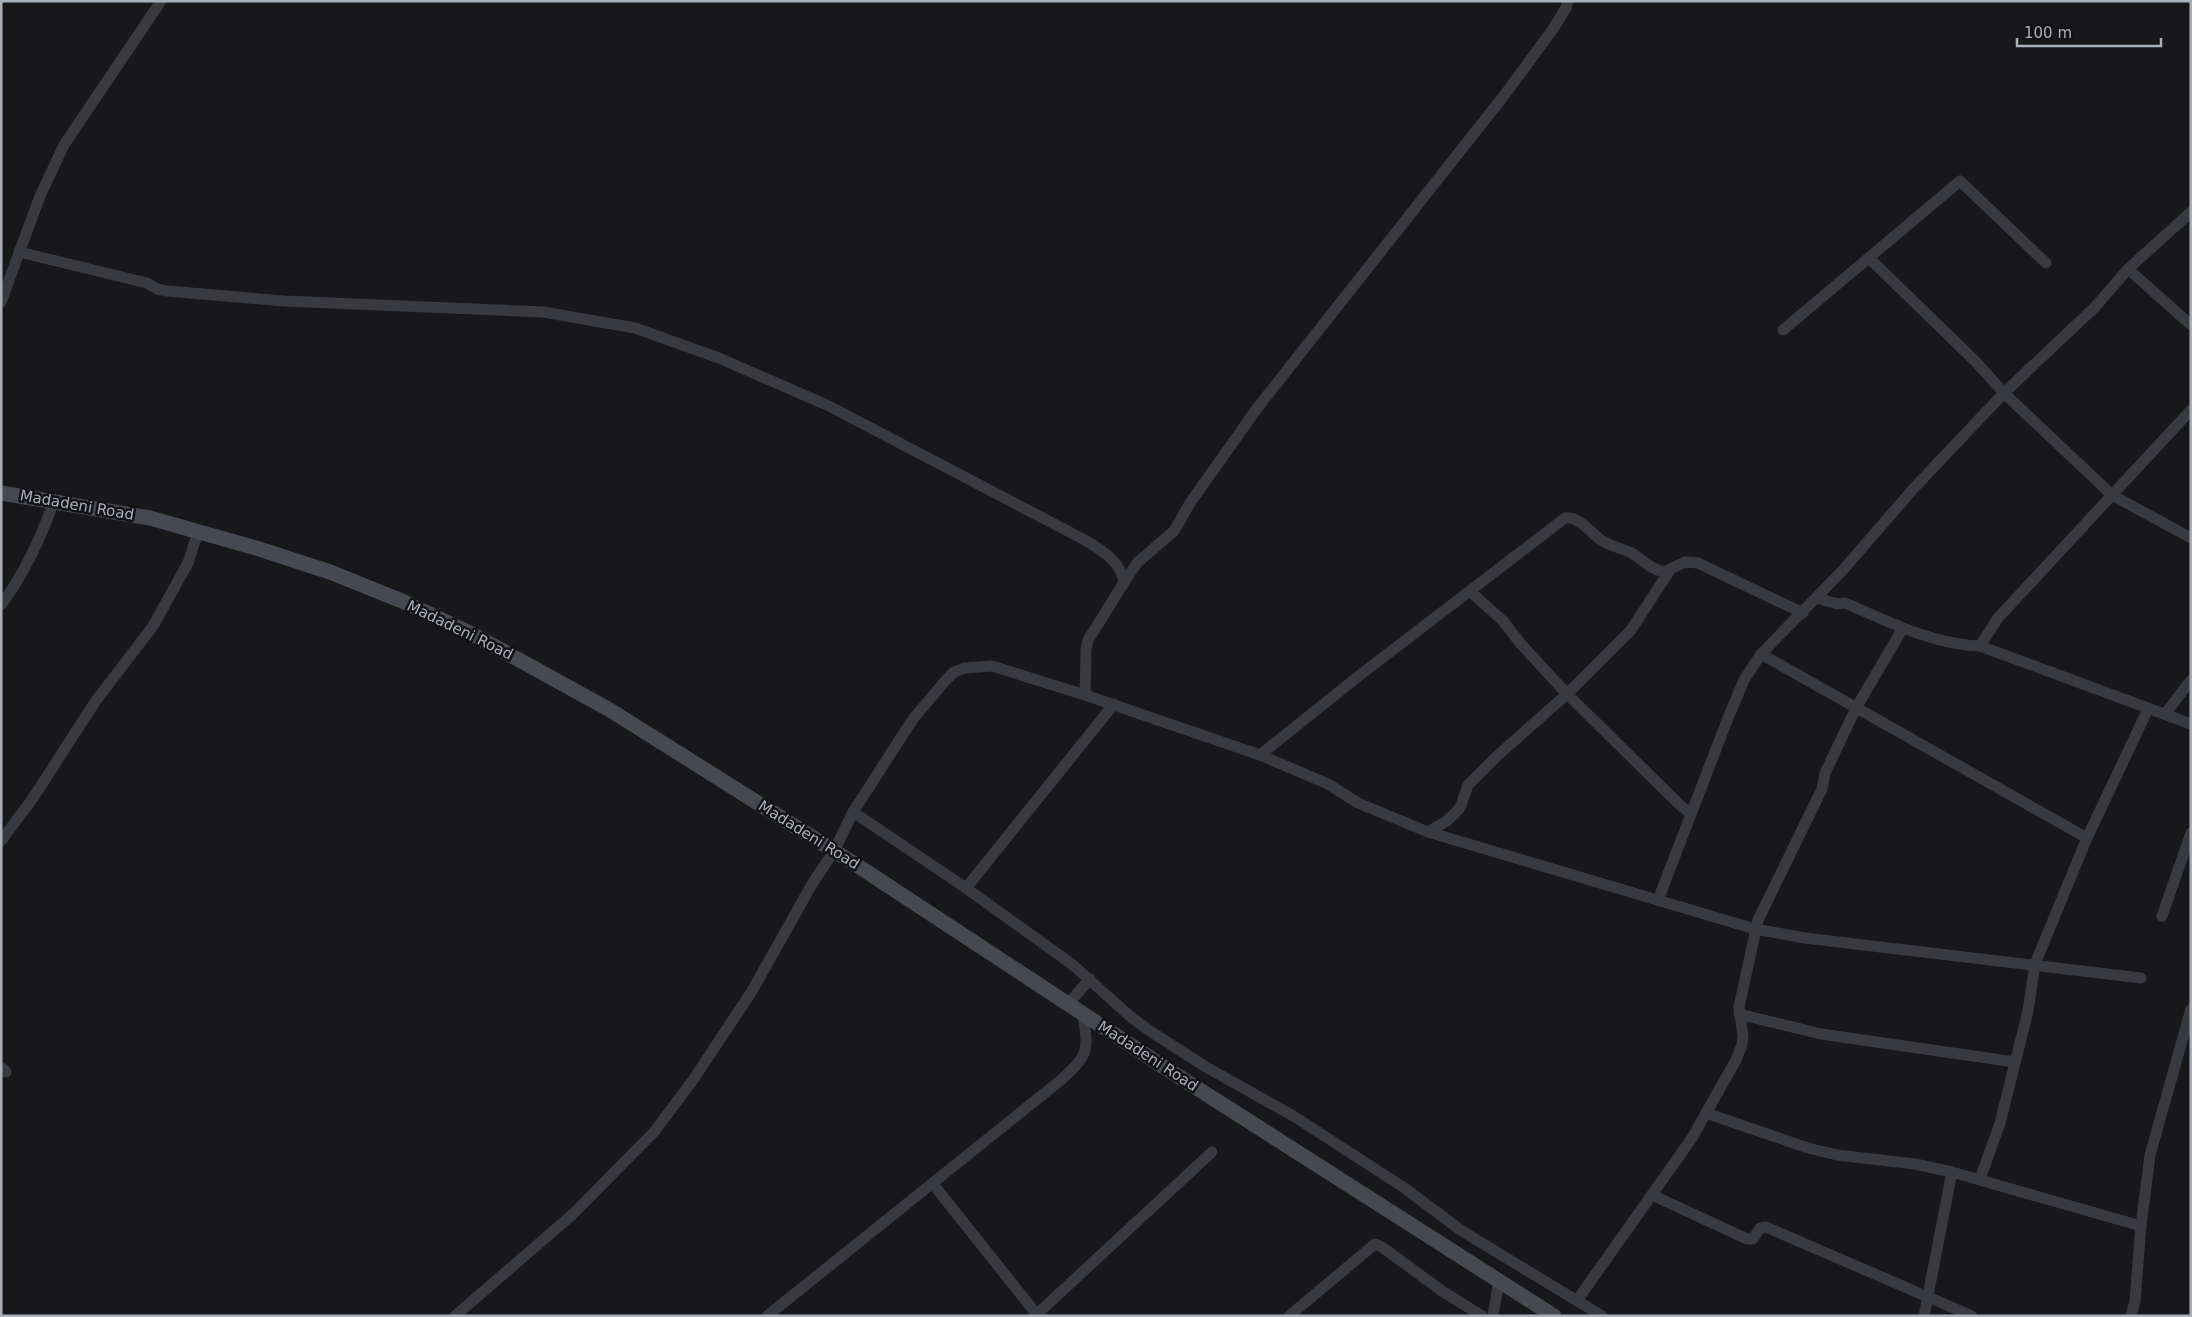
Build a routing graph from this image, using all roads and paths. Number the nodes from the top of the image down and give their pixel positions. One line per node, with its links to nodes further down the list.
1 (161, 1): 4 (street)
2 (1568, 1): 19 (street)
3 (2191, 212): 7 (street)
4 (19, 252): 8 (street); 19 (street)
5 (1869, 258): 6 (street); 10 (street); 11 (street)
6 (2046, 263)
7 (2128, 269): 9 (street); 11 (street)
8 (1, 302)
9 (2191, 325)
10 (1783, 330)
11 (2004, 393): 14 (street); 21 (street)
12 (2191, 410): 14 (street)
13 (1, 493): 15 (street, Madadeni Road)
14 (2112, 495): 17 (street); 25 (street)
15 (54, 501): 16 (street, Madadeni Road); 22 (street)
16 (198, 532): 41 (street); 42 (street, Madadeni Road)
17 (2191, 538)
18 (1670, 570): 20 (street); 23 (street); 28 (street)
19 (1124, 582): 29 (street)
20 (1471, 592): 28 (street); 35 (street)
21 (1816, 598): 23 (street); 24 (street)
22 (1, 606)
23 (1802, 613): 26 (street)
24 (1904, 628): 25 (street); 31 (street)
25 (1980, 646): 32 (street)
26 (1761, 654): 31 (street); 37 (street)
27 (2191, 680): 33 (street)
28 (1567, 694): 37 (street); 38 (street)
29 (1085, 695): 30 (street); 36 (street)
30 (1114, 704): 35 (street); 43 (street)
31 (1856, 708): 40 (street); 46 (street)
32 (2148, 709): 33 (street); 40 (street)
33 (2165, 714): 34 (street)
34 (2191, 724)
35 (1260, 755): 38 (street)
36 (853, 812): 42 (street); 43 (street)
37 (1690, 813): 44 (street)
38 (1428, 832): 44 (street)
39 (2191, 833): 45 (street)
40 (2087, 838): 47 (street)
41 (1, 841)
42 (834, 851): 50 (street, Madadeni Road); 66 (street)
43 (966, 888): 49 (street)
44 (1658, 900): 46 (street)
45 (2162, 916)
46 (1755, 929): 47 (street); 53 (street)
47 (2035, 964): 48 (street); 54 (street)
48 (2141, 978)
49 (1090, 979): 50 (street); 64 (street)
50 (1068, 1004): 52 (street, Madadeni Road)
51 (2191, 1009): 61 (street)
52 (1083, 1013): 59 (street); 62 (street, Madadeni Road)
53 (1739, 1014): 54 (street); 55 (street)
54 (2015, 1062): 58 (street)
55 (1706, 1113): 57 (street); 60 (street)
56 (1212, 1152): 65 (street)
57 (1952, 1172): 58 (street); 63 (street)
58 (1980, 1179): 61 (street)
59 (933, 1184): 65 (street); 67 (street)
60 (1652, 1195): 63 (street); 64 (street)
61 (2141, 1226): 75 (street)
62 (1499, 1280): 70 (street); 71 (street, Madadeni Road)
63 (1928, 1295): 73 (street); 74 (street)
64 (1578, 1299): 72 (street)
65 (1037, 1315)
66 (455, 1316)
67 (767, 1316)
68 (1289, 1316): 69 (street)
69 (1482, 1316)
70 (1493, 1316)
71 (1554, 1316)
72 (1602, 1316)
73 (1924, 1316)
74 (1972, 1316)
75 (2132, 1316)

